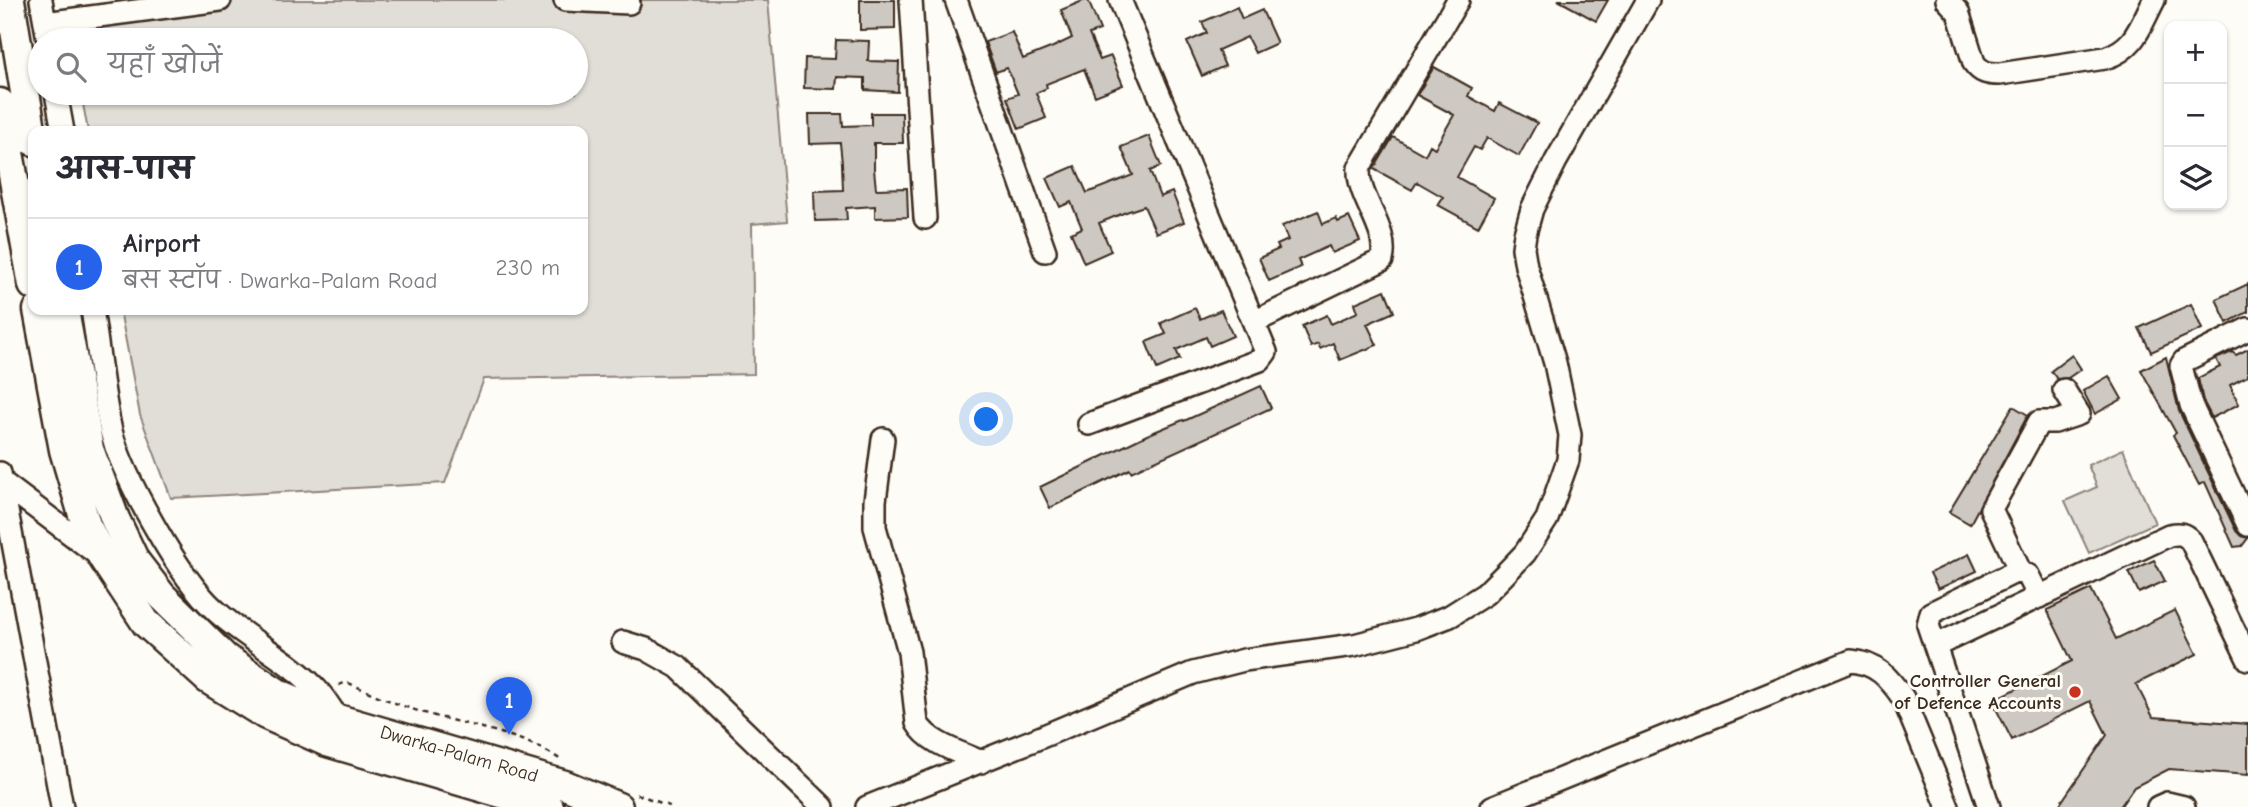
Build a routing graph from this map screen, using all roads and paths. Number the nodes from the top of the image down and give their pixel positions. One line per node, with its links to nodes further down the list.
1 (10, 0): 17 (main road)
2 (41, 0): 13 (street)
3 (220, 0): 14 (street)
4 (565, 0): 12 (street)
5 (911, 0): 19 (street)
6 (956, 0): 20 (street)
7 (1120, 0): 25 (street)
8 (1458, 0): 25 (street)
9 (1648, 0): 40 (street)
10 (1947, 0): 11 (street)
11 (2154, 0)
12 (629, 3)
13 (45, 28)
14 (68, 28)
15 (0, 103): 21 (main road)
16 (58, 105): 18 (street)
17 (31, 126)
18 (62, 126)
19 (925, 218)
20 (1045, 251)
21 (28, 257)
22 (39, 315): 32 (main road, Dwarka-Palam Road)
23 (65, 315): 39 (main road, Dwarka-Palam Road)
24 (93, 315): 38 (street)
25 (1254, 322): 28 (street)
26 (2248, 329): 31 (street)
27 (2064, 390): 33 (street)
28 (1089, 424)
29 (883, 439): 40 (street)
30 (1, 477): 32 (street); 43 (street)
31 (2248, 525)
32 (103, 558): 44 (main road, Dwarka-Palam Road)
33 (2020, 571): 34 (street); 36 (street)
34 (2039, 597): 36 (street); 37 (street)
35 (622, 642): 46 (street)
36 (1935, 646): 50 (street)
37 (2248, 659)
38 (319, 692): 39 (street); 41 (path)
39 (338, 719): 42 (main road, Dwarka-Palam Road)
40 (981, 762): 47 (street)
41 (571, 767)
42 (626, 800): 45 (path)
43 (62, 807)
44 (549, 807)
45 (673, 807)
46 (823, 807)
47 (867, 807)
48 (1492, 807): 49 (street)
49 (1948, 807)
50 (1989, 807)
51 (2158, 807): 52 (street)
52 (2184, 807)

